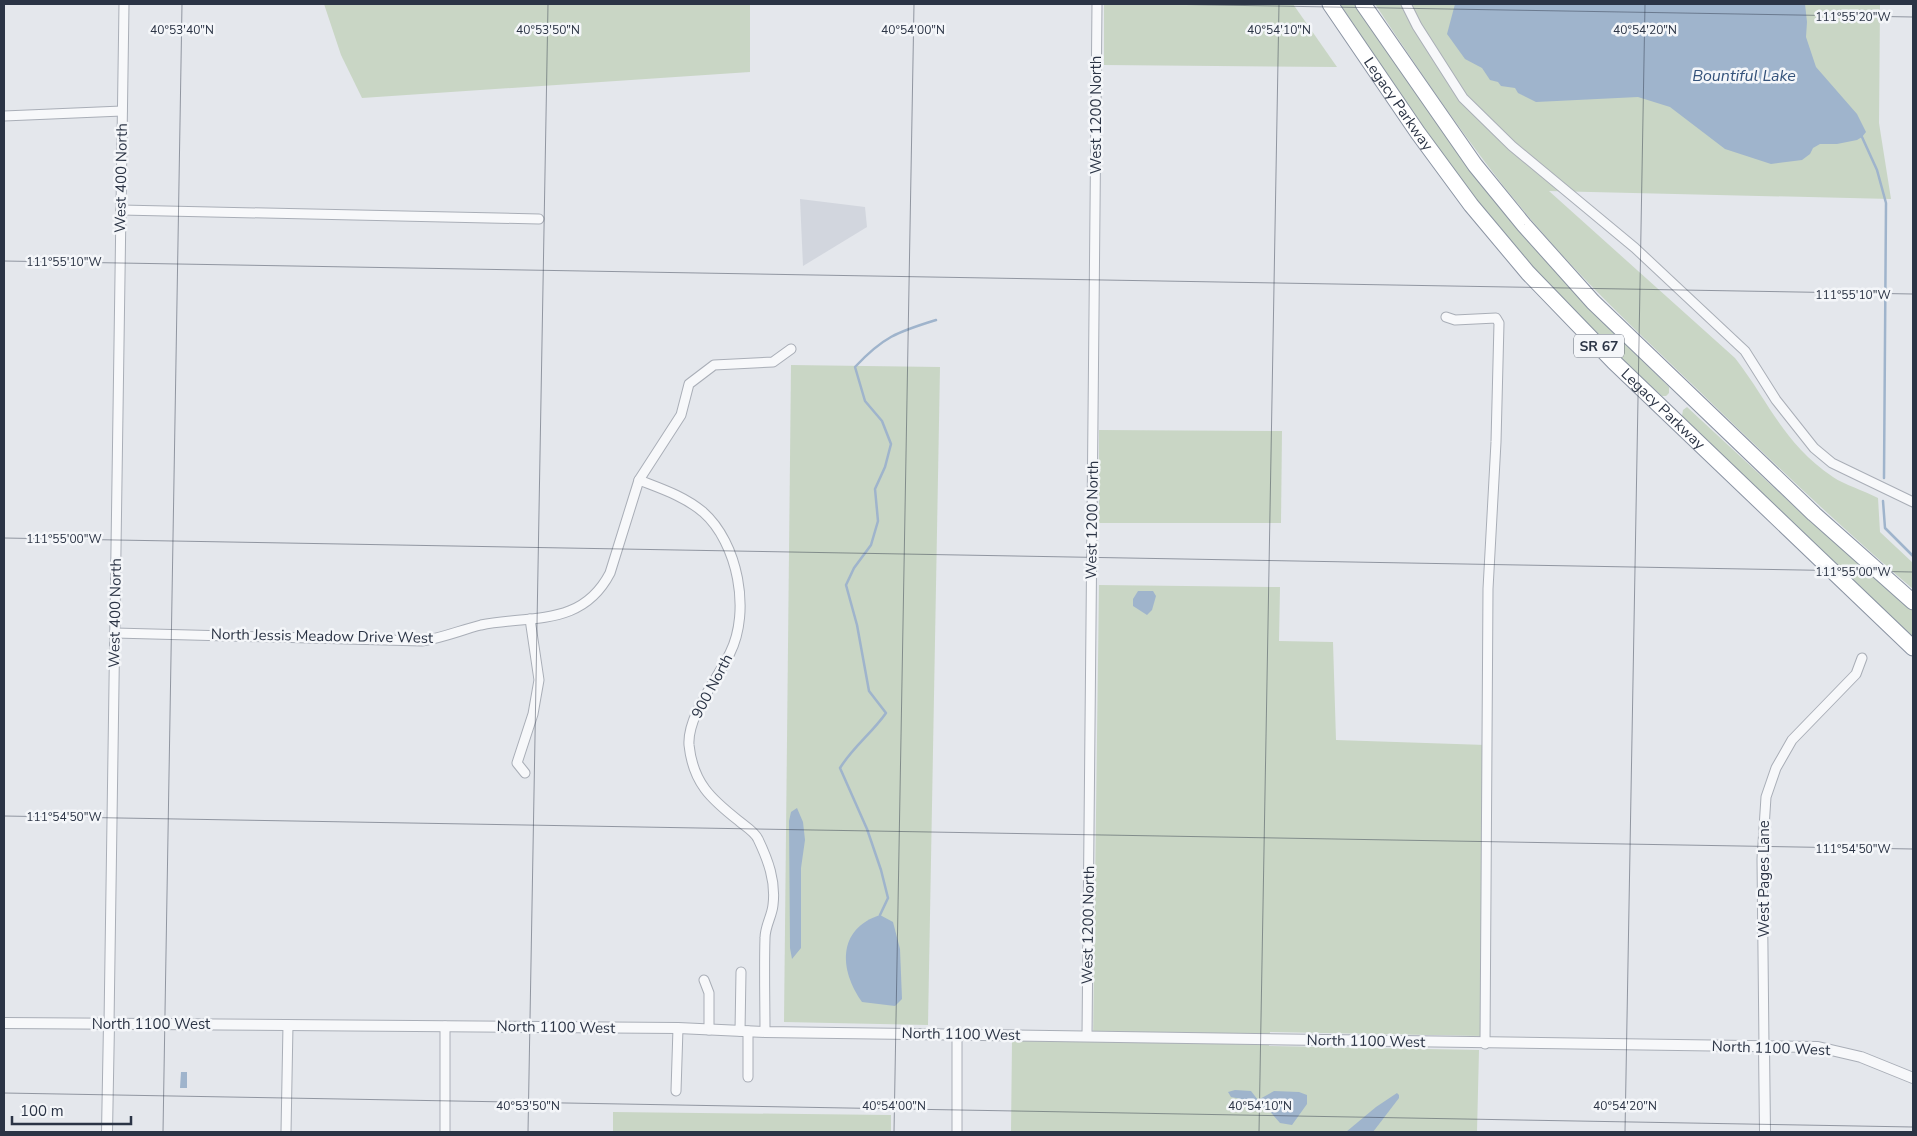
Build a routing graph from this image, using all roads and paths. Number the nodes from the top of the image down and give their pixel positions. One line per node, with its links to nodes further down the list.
1 (124, 4): 6 (street, West 400 North)
2 (1097, 4): 31 (street, West 1200 North)
3 (1330, 4): 17 (highway, Legacy Parkway / SR 67)
4 (1363, 4): 14 (highway, Legacy Parkway / SR 67)
5 (1406, 4): 13 (street)
6 (122, 111): 7 (street); 8 (street, West 400 North)
7 (4, 116)
8 (121, 210): 9 (street); 16 (street, West 400 North)
9 (539, 219)
10 (1446, 317): 32 (street)
11 (791, 349): 12 (street, North Jessis Meadow Drive West)
12 (639, 480): 15 (street, North Jessis Meadow Drive West); 29 (street, 900 North)
13 (1913, 502)
14 (1913, 602)
15 (530, 619): 16 (street, North Jessis Meadow Drive West); 19 (street)
16 (115, 633): 23 (street, West 400 North)
17 (1913, 648)
18 (1862, 658): 33 (street, West Pages Lane)
19 (525, 773)
20 (741, 972): 28 (street)
21 (704, 980): 27 (street)
22 (4, 1023): 23 (street, North 1100 West)
23 (109, 1024): 24 (street, North 1100 West); 37 (street, West 400 North)
24 (288, 1026): 25 (street, North 1100 West); 38 (street)
25 (445, 1026): 26 (street, North 1100 West); 39 (street)
26 (678, 1028): 27 (street, North 1100 West); 36 (street)
27 (709, 1030): 28 (street, North 1100 West)
28 (744, 1031): 29 (street, North 1100 West); 34 (street)
29 (765, 1032): 30 (street, North 1100 West)
30 (957, 1034): 31 (street, North 1100 West); 40 (street)
31 (1086, 1036): 32 (street, North 1100 West)
32 (1485, 1044): 33 (street, North 1100 West)
33 (1764, 1046): 35 (street, North 1100 West); 41 (street, West Pages Lane)
34 (748, 1077)
35 (1913, 1078)
36 (676, 1091)
37 (107, 1132)
38 (286, 1132)
39 (445, 1132)
40 (957, 1132)
41 (1765, 1132)

